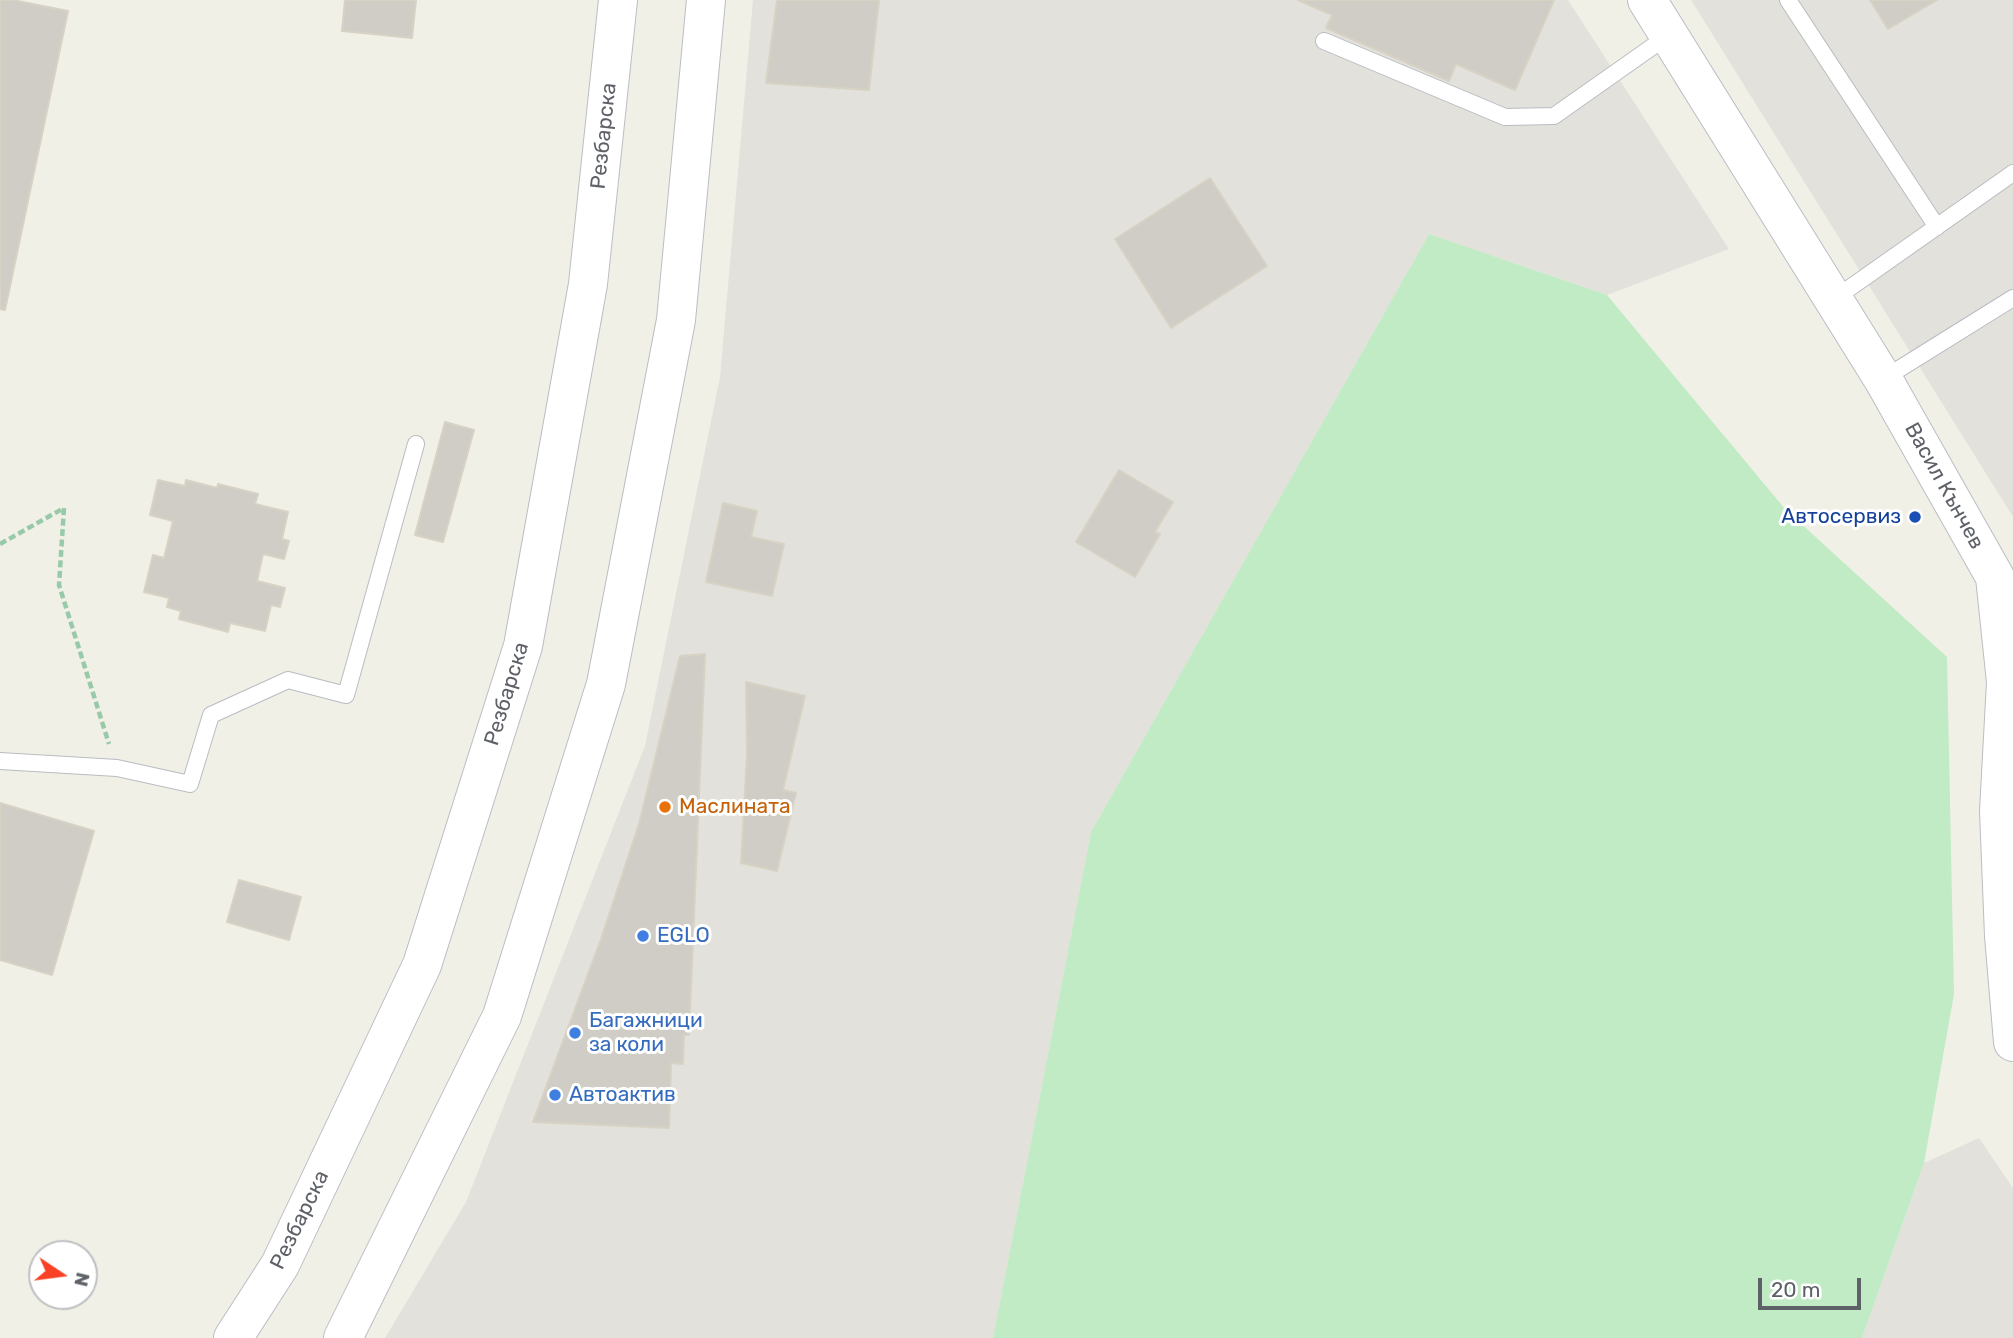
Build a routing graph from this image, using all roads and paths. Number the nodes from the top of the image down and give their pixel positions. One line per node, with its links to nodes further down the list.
1 (618, 0): 18 (street, Резбарска)
2 (706, 0): 19 (street)
3 (1647, 0): 5 (street, Васил Кънчев)
4 (1788, 0): 8 (lane)
5 (1669, 35): 6 (lane); 10 (street, Васил Кънчев)
6 (1324, 41)
7 (2013, 173): 8 (lane)
8 (1937, 227): 10 (lane)
9 (2013, 298): 11 (lane)
10 (1834, 299): 11 (street, Васил Кънчев)
11 (1884, 379): 14 (street, Васил Кънчев)
12 (416, 444): 16 (lane)
13 (0, 544): 16 (path)
14 (2004, 592): 17 (street, Васил Кънчев)
15 (0, 761): 16 (lane)
16 (117, 768)
17 (2013, 1041)
18 (233, 1338)
19 (343, 1338)

